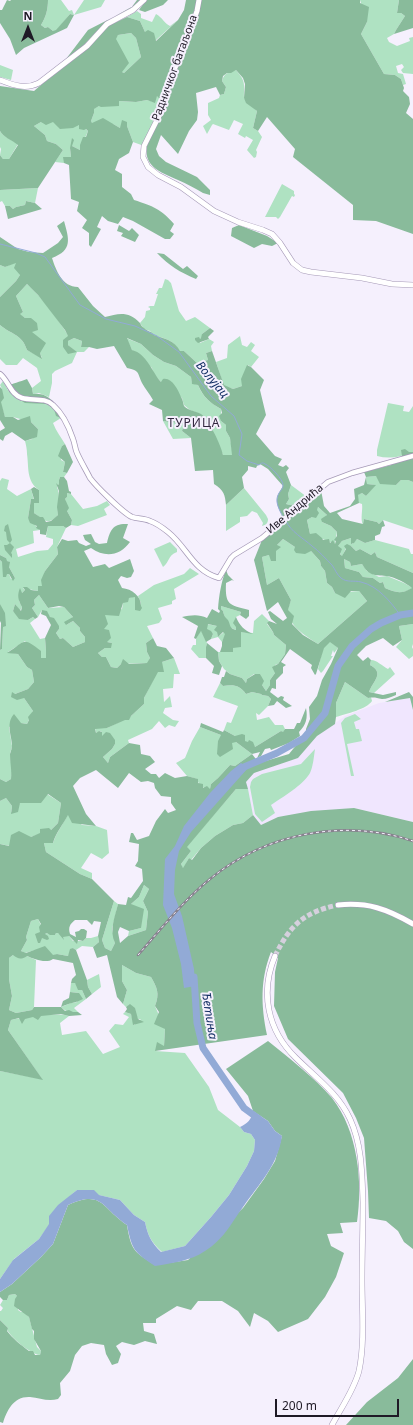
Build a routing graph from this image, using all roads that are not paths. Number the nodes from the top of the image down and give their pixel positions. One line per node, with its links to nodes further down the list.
1 (144, 0): 3 (main road)
2 (199, 0): 4 (main road, Радничког батаљона)
3 (0, 80)
4 (413, 285)
5 (0, 374): 6 (street, Иве Андрића)
6 (413, 456)
7 (338, 905): 8 (main road)
8 (413, 924)
9 (275, 956): 10 (main road)
10 (332, 1425)

